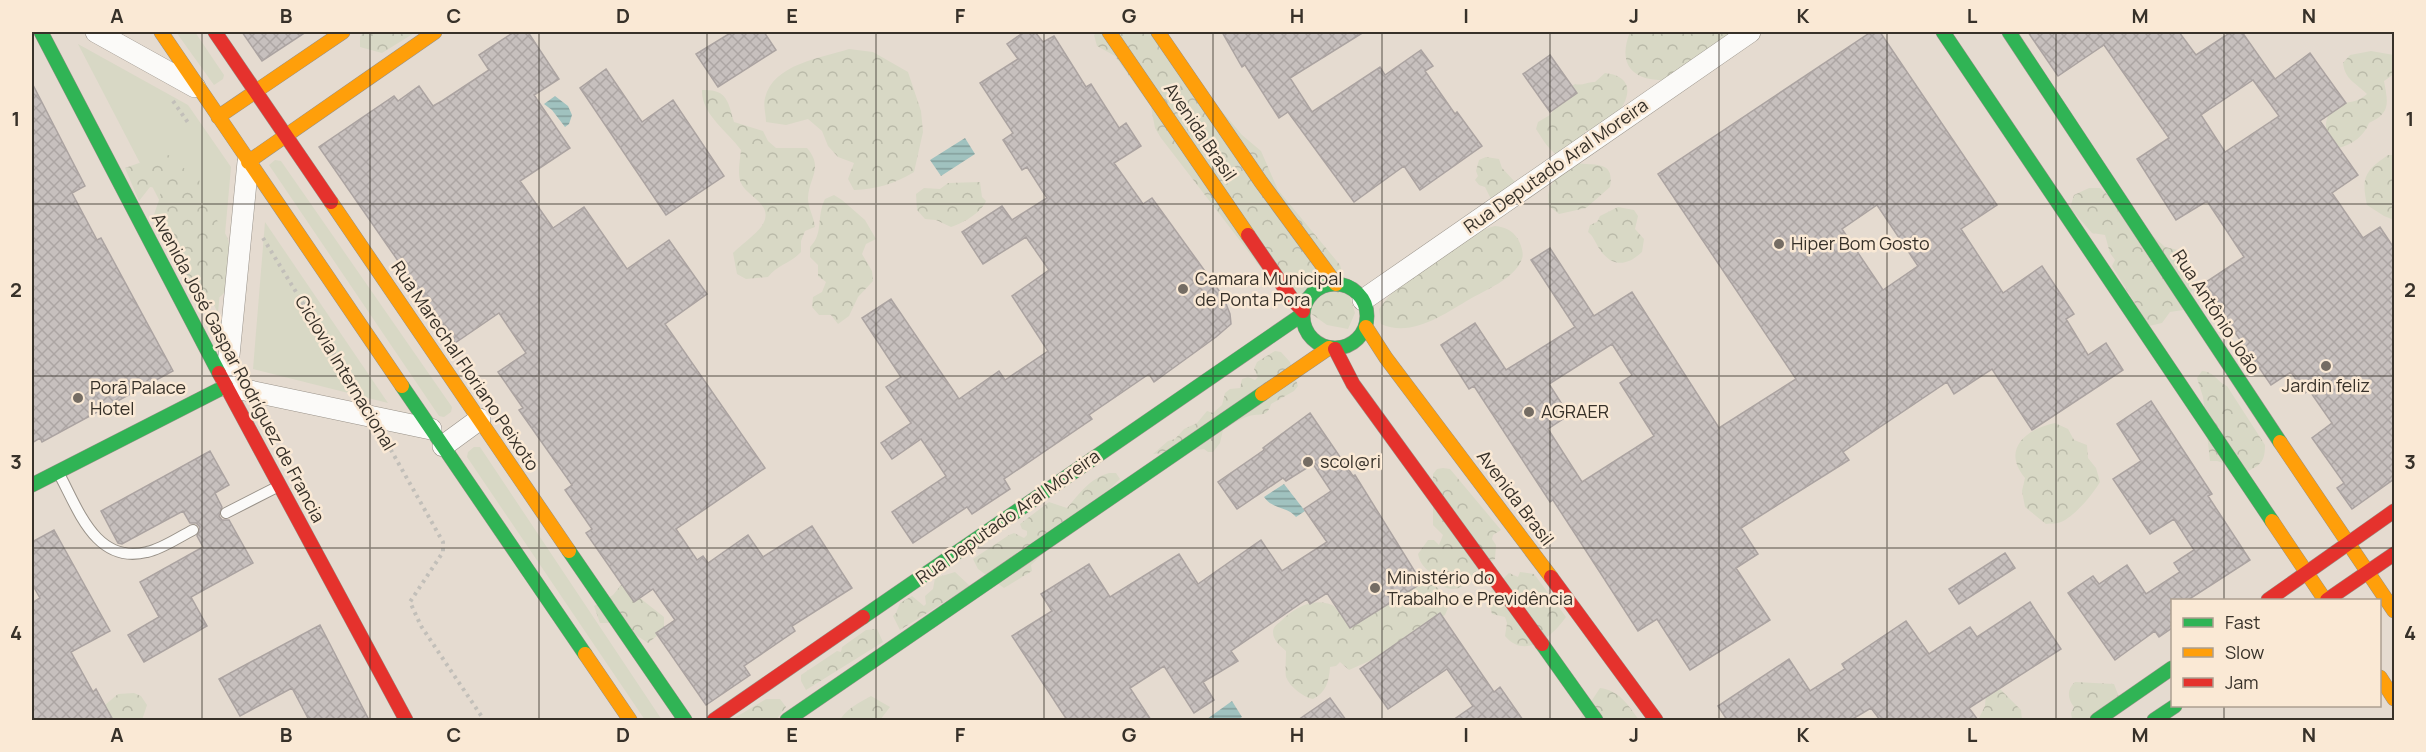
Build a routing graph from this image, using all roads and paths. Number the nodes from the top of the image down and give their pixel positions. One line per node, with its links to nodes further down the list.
1 (41, 32): 25 (main road, Avenida José Gaspar Rodríguez de Francia)
2 (96, 32): 12 (street)
3 (161, 32): 12 (main road)
4 (215, 32): 13 (main road, Rua Marechal Floriano Peixoto)
5 (343, 32): 13 (main road)
6 (435, 32): 17 (main road)
7 (1109, 32): 22 (main road, Avenida Brasil)
8 (1158, 32): 20 (main road, Avenida Brasil)
9 (1750, 32): 21 (street, Rua Deputado Aral Moreira)
10 (1943, 32): 38 (main road)
11 (2009, 32): 36 (main road, Rua Antônio João)
12 (200, 90): 15 (main road)
13 (256, 91): 15 (main road); 17 (main road, Rua Marechal Floriano Peixoto)
14 (167, 92): 16 (path)
15 (218, 117): 18 (main road)
16 (191, 127)
17 (286, 135): 18 (main road); 27 (main road, Rua Marechal Floriano Peixoto)
18 (248, 162): 19 (street); 28 (main road)
19 (243, 212): 25 (street); 26 (path, Ciclovia Internacional)
20 (1336, 284): 21 (main road); 22 (main road)
21 (1363, 300): 23 (main road)
22 (1303, 313): 24 (main road); 52 (main road, Rua Deputado Aral Moreira)
23 (1366, 327): 24 (main road); 55 (main road, Avenida Brasil)
24 (1332, 348): 53 (main road); 54 (main road)
25 (226, 386): 26 (street); 30 (main road); 32 (main road, Avenida José Gaspar Rodríguez de Francia)
26 (371, 417): 28 (street); 49 (path, Ciclovia Internacional)
27 (480, 419): 29 (street); 51 (main road, Rua Marechal Floriano Peixoto)
28 (431, 429): 29 (main road)
29 (443, 446): 50 (main road)
30 (58, 471): 31 (main road); 35 (lane)
31 (32, 485)
32 (280, 486): 34 (lane); 48 (main road, Avenida José Gaspar Rodríguez de Francia)
33 (2394, 511): 36 (main road)
34 (226, 513)
35 (194, 530)
36 (2348, 543): 38 (main road); 39 (main road, Rua Antônio João)
37 (2394, 554): 39 (main road)
38 (2306, 573): 40 (main road); 41 (main road)
39 (2368, 573): 42 (main road); 43 (main road, Rua Antônio João)
40 (2269, 599)
41 (2325, 599)
42 (2328, 599)
43 (2394, 611)
44 (2171, 669): 56 (main road)
45 (2381, 680): 46 (main road)
46 (2394, 699)
47 (2172, 707): 57 (main road)
48 (406, 720)
49 (484, 720)
50 (630, 720)
51 (685, 720)
52 (714, 720)
53 (787, 720)
54 (1596, 720)
55 (1656, 720)
56 (2097, 720)
57 (2154, 720)

